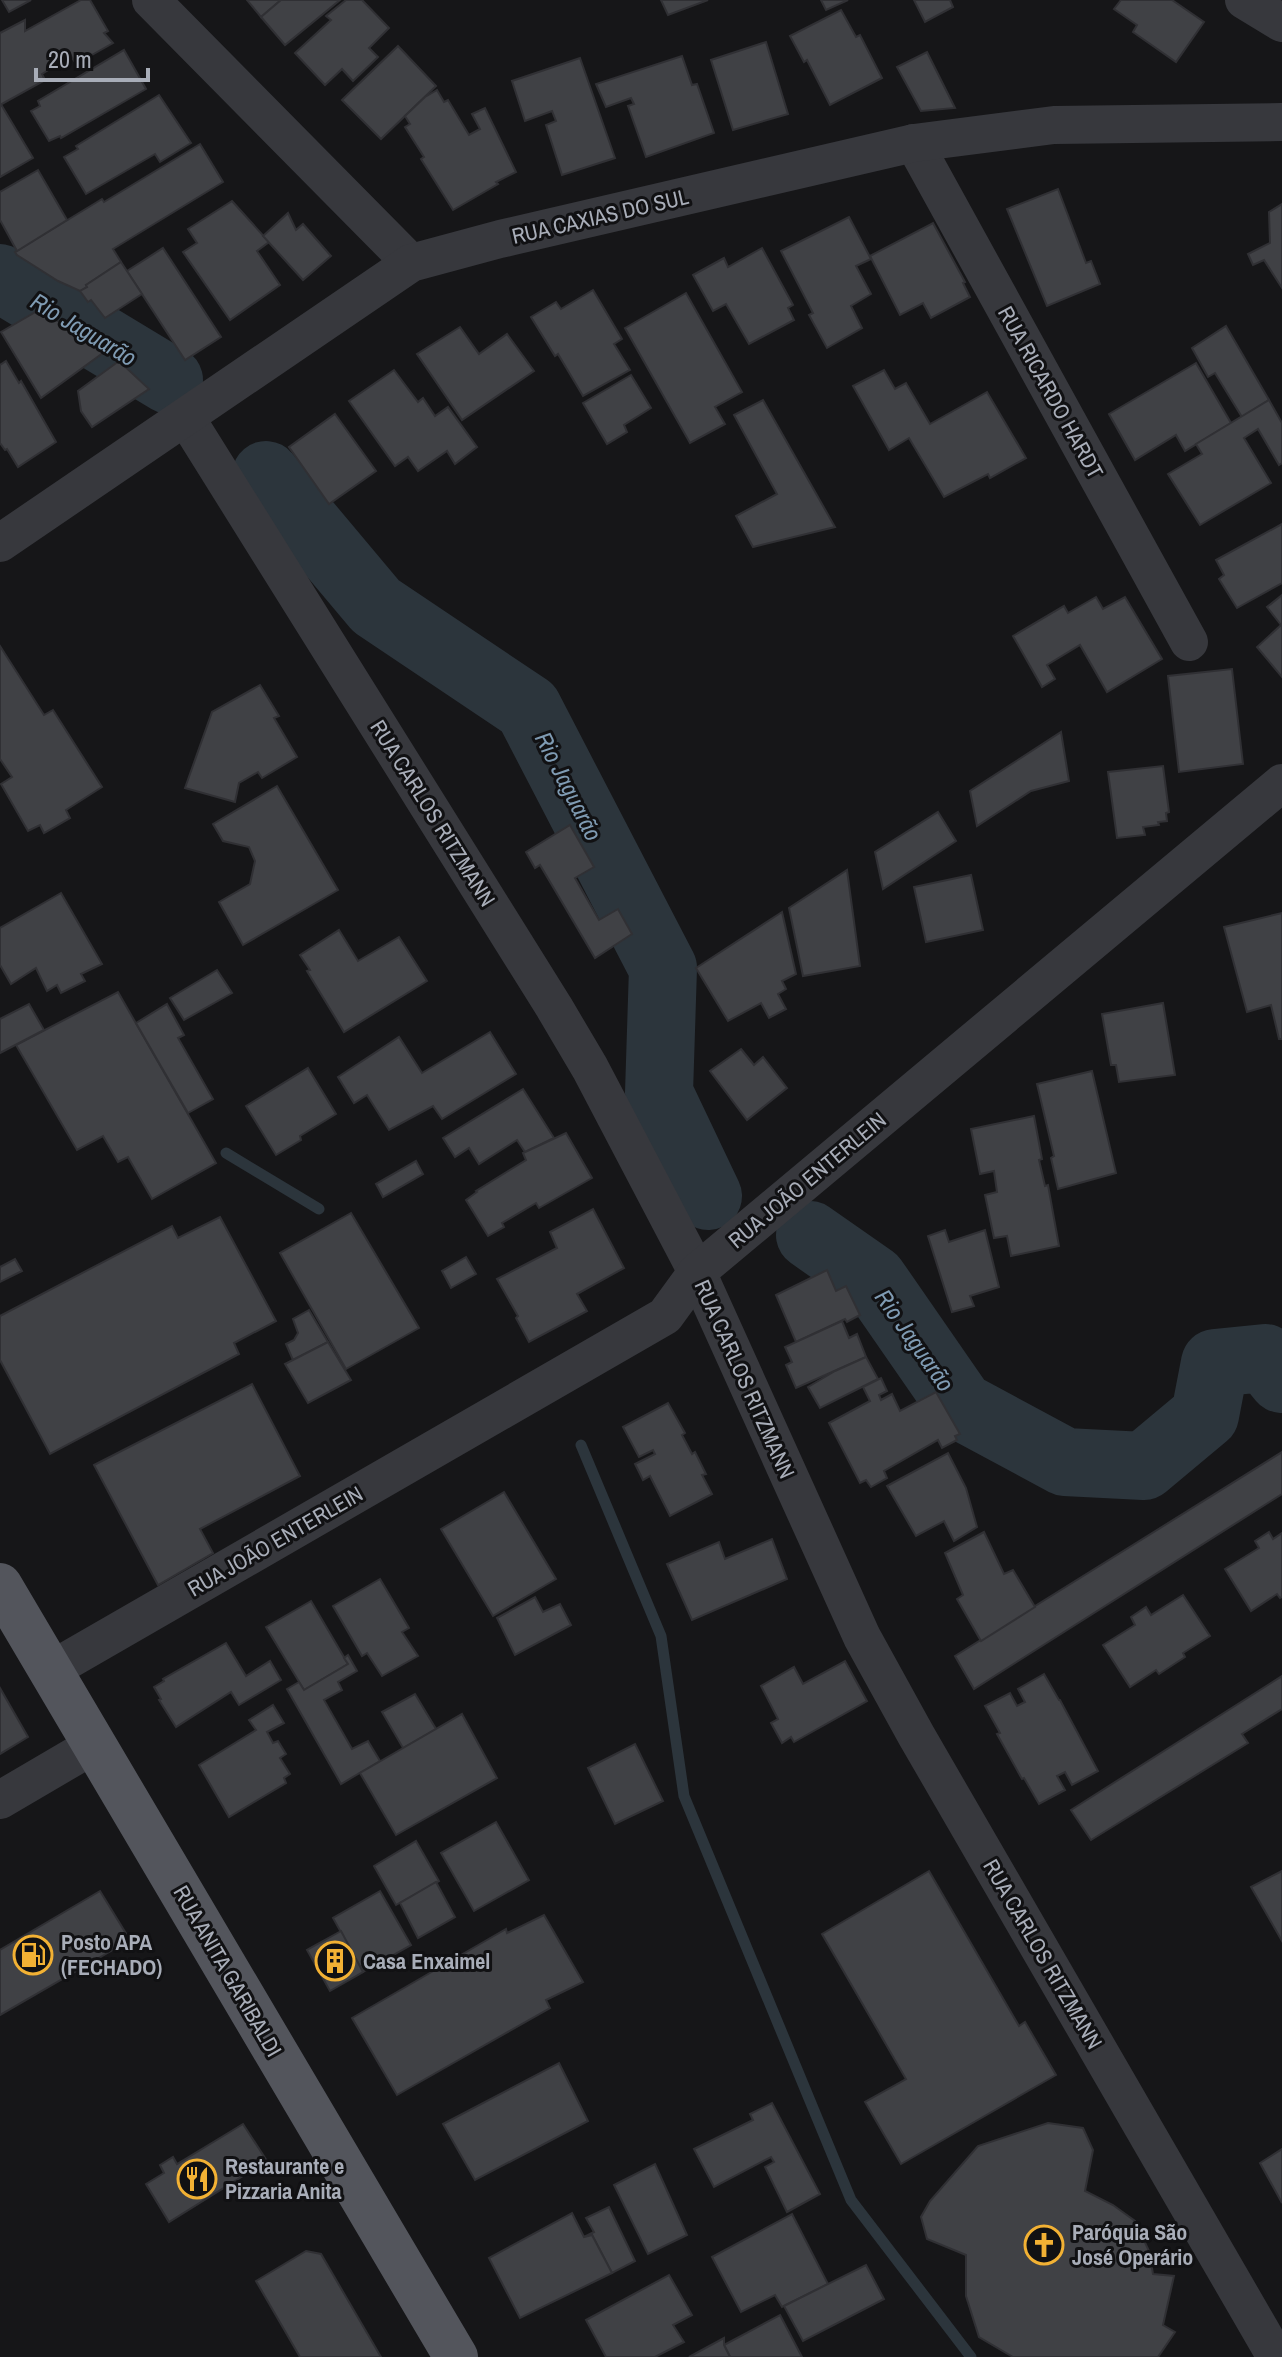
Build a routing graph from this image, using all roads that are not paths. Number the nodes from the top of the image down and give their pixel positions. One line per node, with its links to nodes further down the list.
1 (151, 0): 6 (street)
2 (1244, 0): 3 (street)
3 (1282, 23)
4 (1282, 122): 5 (street, RUA CAXIAS DO SUL)
5 (914, 143): 6 (street, RUA CAXIAS DO SUL); 9 (street, RUA RICARDO HARDT)
6 (411, 263): 7 (street, RUA CAXIAS DO SUL)
7 (186, 418): 8 (street, RUA CAXIAS DO SUL); 11 (street, RUA CARLOS RITZMANN)
8 (0, 543)
9 (1189, 642)
10 (1282, 783): 11 (street, RUA JOÃO ENTERLEIN)
11 (697, 1272): 13 (street, RUA JOÃO ENTERLEIN); 17 (street, RUA CARLOS RITZMANN)
12 (0, 1585): 13 (main road, RUA ANITA GARIBALDI)
13 (51, 1670): 14 (main road, RUA ANITA GARIBALDI)
14 (94, 1745): 15 (street); 16 (main road, RUA ANITA GARIBALDI)
15 (0, 1800)
16 (456, 2357)
17 (1276, 2357)

